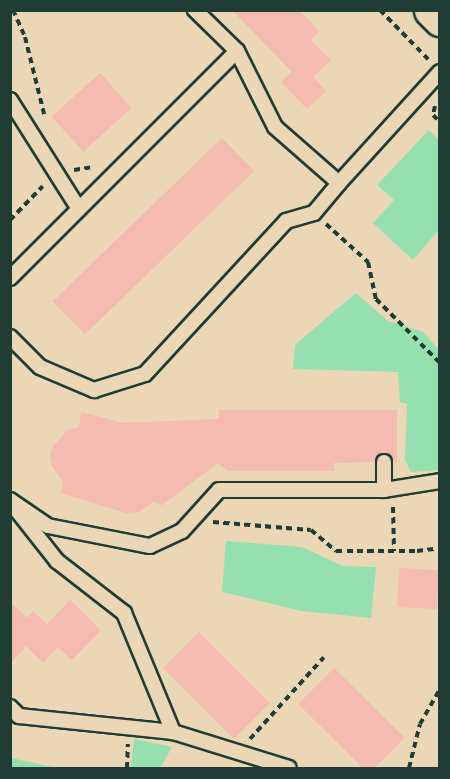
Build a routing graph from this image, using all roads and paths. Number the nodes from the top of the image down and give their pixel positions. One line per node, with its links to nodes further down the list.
1 (195, 10): 5 (lane)
2 (380, 10): 6 (path)
3 (431, 10): 4 (street)
4 (440, 19)
5 (237, 51): 8 (lane); 10 (lane)
6 (436, 67): 10 (lane)
7 (10, 100): 9 (lane)
8 (125, 163): 9 (path); 11 (lane)
9 (56, 172): 11 (lane)
10 (339, 183): 12 (lane)
11 (79, 209): 13 (lane)
12 (314, 213): 14 (lane); 15 (path)
13 (10, 278)
14 (10, 337)
15 (440, 363)
16 (384, 462): 18 (lane)
17 (440, 481): 18 (lane)
18 (389, 489): 20 (lane); 22 (path)
19 (10, 502): 20 (lane); 27 (lane)
20 (192, 520): 22 (path)
21 (440, 548): 22 (path)
22 (394, 551)
23 (324, 657): 28 (path)
24 (440, 689): 31 (path)
25 (10, 707): 26 (lane)
26 (129, 728): 27 (lane); 29 (path)
27 (173, 732): 28 (lane)
28 (238, 752): 30 (lane)
29 (127, 768)
30 (289, 768)
31 (409, 768)

